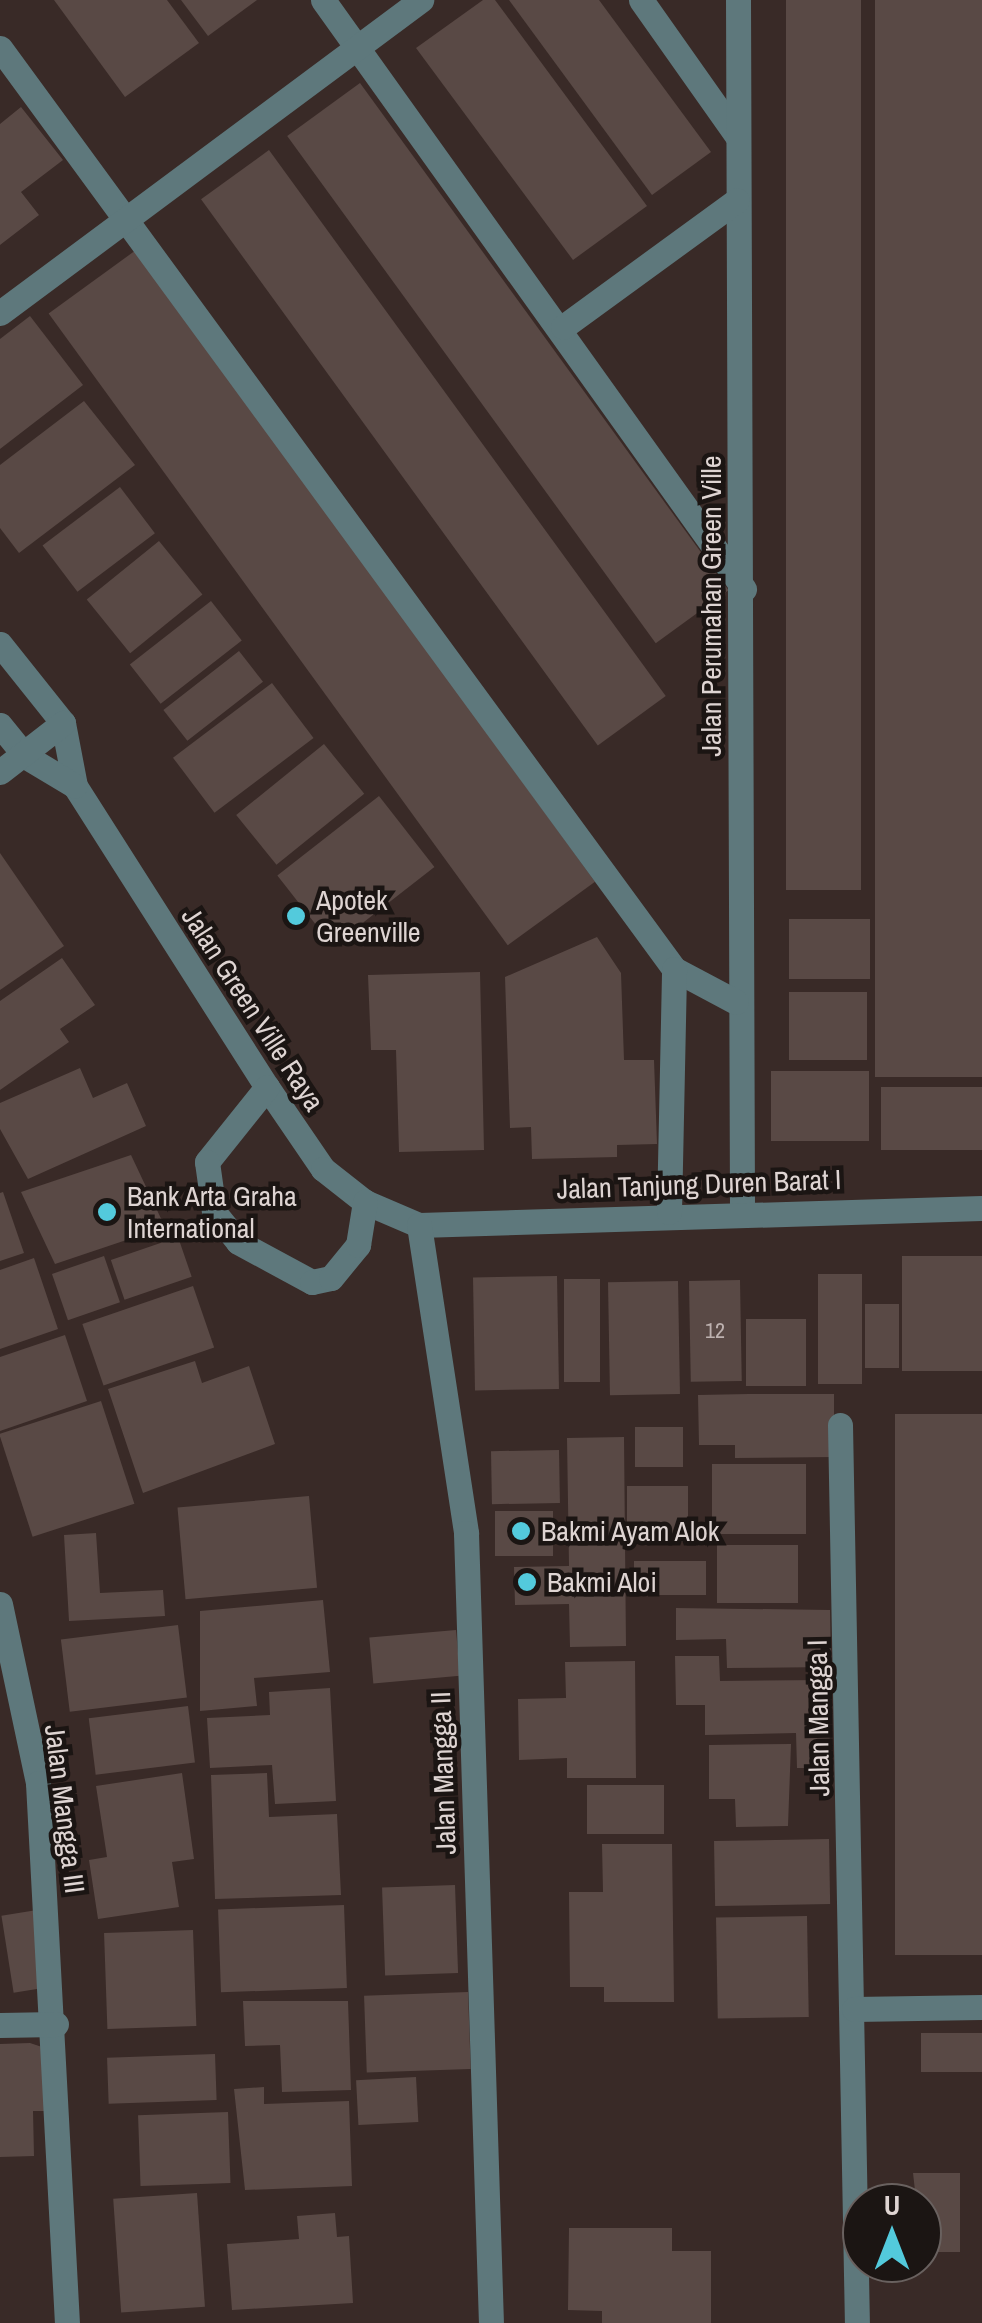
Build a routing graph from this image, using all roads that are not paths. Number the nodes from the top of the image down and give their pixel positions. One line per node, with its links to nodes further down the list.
1 (323, 0): 5 (street)
2 (420, 0): 5 (street)
3 (640, 0): 7 (street)
4 (738, 0): 7 (street, Jalan Perumahan Green Ville)
5 (358, 46): 9 (street); 11 (street)
6 (0, 48): 9 (street)
7 (737, 136): 8 (street, Jalan Perumahan Green Ville)
8 (737, 200): 11 (street); 12 (street, Jalan Perumahan Green Ville)
9 (128, 222): 10 (street); 19 (street)
10 (0, 313)
11 (564, 327): 12 (street)
12 (744, 589): 20 (street, Jalan Perumahan Green Ville)
13 (0, 644): 14 (street, Jalan Green Ville Raya)
14 (63, 723): 16 (street); 18 (street, Jalan Green Ville Raya)
15 (0, 725): 16 (street, Jalan Green Ville Raya)
16 (25, 756): 17 (street); 18 (street, Jalan Green Ville Raya)
17 (0, 772)
18 (74, 786): 21 (street, Jalan Green Ville Raya)
19 (674, 969): 20 (street); 25 (street)
20 (736, 1002): 24 (street, Jalan Perumahan Green Ville)
21 (267, 1087): 22 (street, Jalan Green Ville Raya); 22 (street)
22 (365, 1202): 26 (street, Jalan Green Ville Raya)
23 (982, 1208): 24 (street, Jalan Tanjung Duren Barat I)
24 (742, 1211): 25 (street, Jalan Tanjung Duren Barat I)
25 (668, 1212): 26 (street, Jalan Tanjung Duren Barat I)
26 (419, 1225): 34 (street, Jalan Mangga II)
27 (840, 1425): 30 (street, Jalan Mangga I)
28 (0, 1604): 31 (street, Jalan Mangga III)
29 (982, 2007): 30 (street)
30 (854, 2009): 35 (street, Jalan Mangga I)
31 (56, 2024): 32 (street); 33 (street, Jalan Mangga III)
32 (0, 2025)
33 (68, 2323)
34 (490, 2323)
35 (857, 2323)

